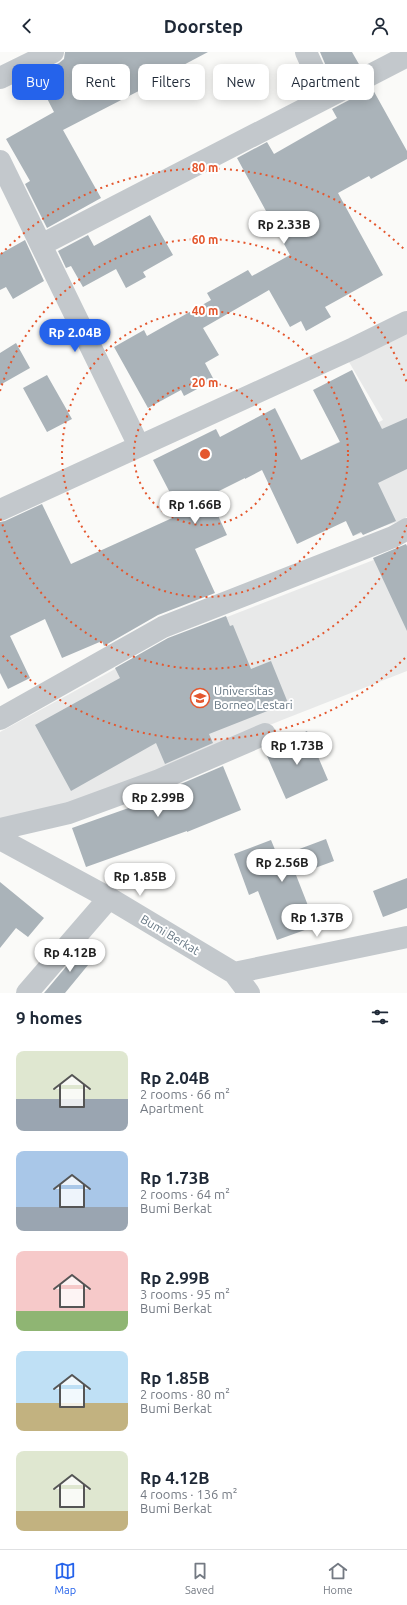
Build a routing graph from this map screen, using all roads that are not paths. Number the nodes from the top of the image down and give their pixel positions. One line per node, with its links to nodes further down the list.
1 (53, 52): 6 (street)
2 (306, 52): 4 (street)
3 (407, 56): 5 (street)
4 (311, 64)
5 (374, 73)
6 (0, 78)
7 (320, 100): 9 (street)
8 (0, 162): 9 (street)
9 (41, 245): 11 (street)
10 (407, 322): 11 (street)
11 (139, 446): 12 (street)
12 (0, 510)
13 (407, 529): 14 (street)
14 (0, 720)
15 (265, 734): 16 (street)
16 (0, 829)
17 (0, 839): 18 (street, Bumi Berkat)
18 (109, 898): 20 (street, Bumi Berkat); 21 (street)
19 (407, 937): 20 (street)
20 (234, 973): 22 (street, Bumi Berkat)
21 (27, 993)
22 (248, 993)

